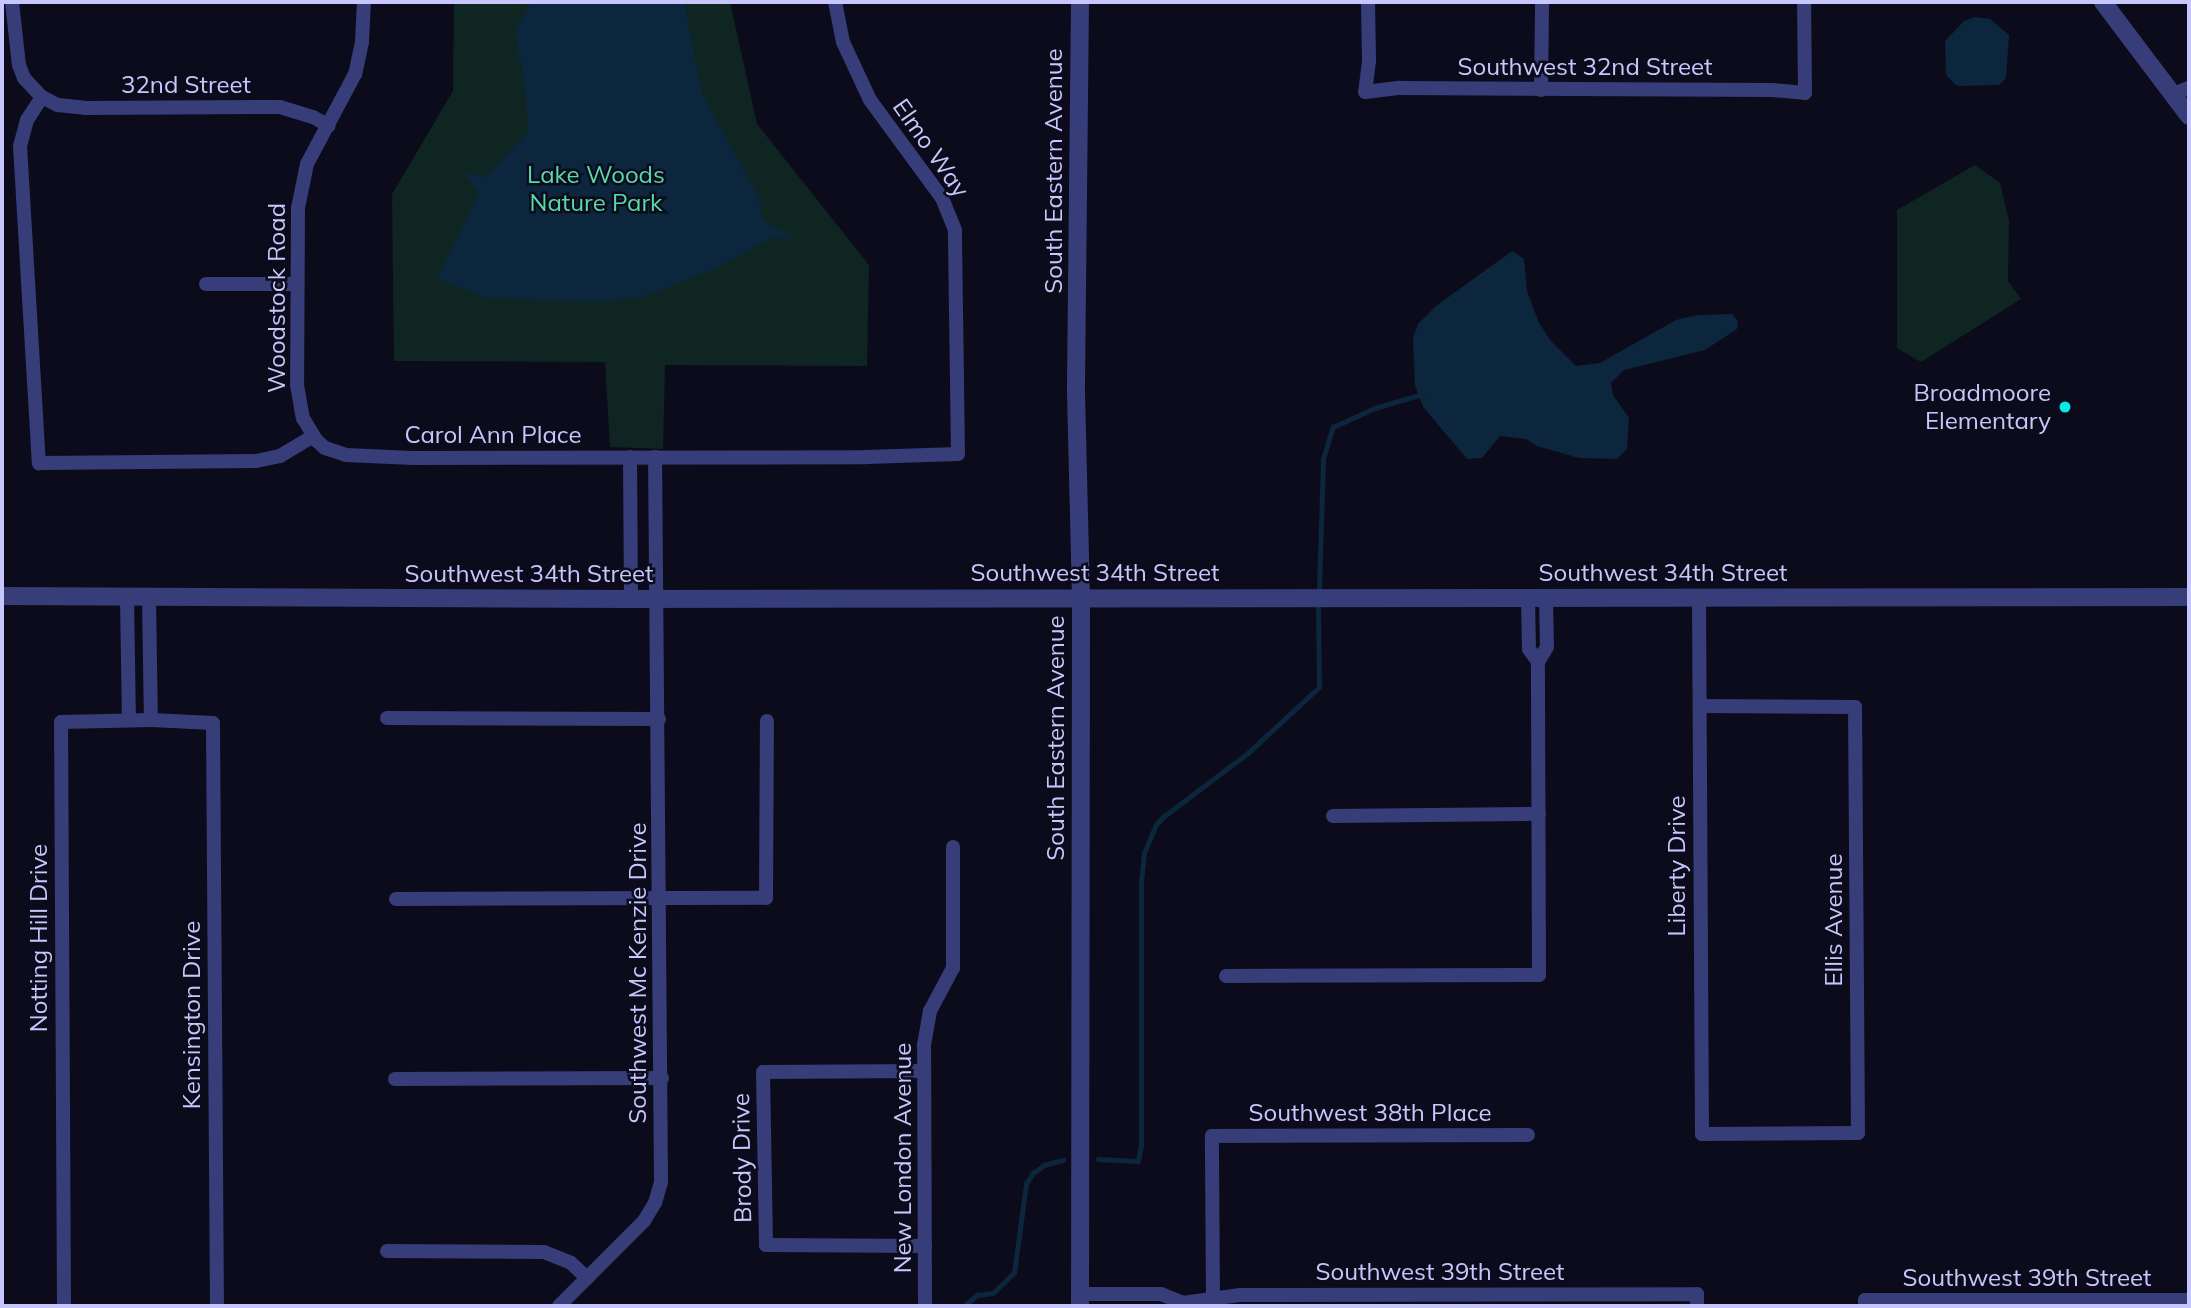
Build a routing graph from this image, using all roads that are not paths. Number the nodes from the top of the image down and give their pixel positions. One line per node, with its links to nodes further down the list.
1 (12, 2): 11 (street)
2 (364, 2): 13 (street, Woodstock Road)
3 (835, 2): 17 (street, Elmo Way)
4 (1080, 2): 24 (street, South Eastern Avenue)
5 (1368, 2): 9 (street, Southwest 32nd Street)
6 (1542, 2): 9 (street)
7 (1804, 2): 9 (street, Southwest 32nd Street)
8 (2103, 2): 10 (street)
9 (1541, 90)
10 (2181, 91): 12 (street)
11 (41, 97): 13 (street, 32nd Street); 16 (street)
12 (2189, 114)
13 (329, 126): 15 (street, Woodstock Road)
14 (206, 284): 15 (street)
15 (298, 284): 16 (street, Woodstock Road)
16 (313, 436): 18 (street, Carol Ann Place)
17 (958, 454): 19 (street, Carol Ann Place)
18 (630, 457): 19 (street, Carol Ann Place); 27 (street)
19 (655, 457): 28 (street, Southwest Mc Kenzie Drive)
20 (2, 596): 21 (street, Southwest 34th Street)
21 (127, 597): 23 (street, Southwest 34th Street); 32 (street)
22 (2189, 597): 26 (street, Southwest 34th Street)
23 (149, 598): 27 (street, Southwest 34th Street); 33 (street)
24 (1081, 598): 25 (street, Southwest 34th Street); 28 (street, Southwest 34th Street); 51 (street, South Eastern Avenue)
25 (1537, 598): 26 (street, Southwest 34th Street); 36 (street)
26 (1699, 598): 29 (street, Liberty Drive)
27 (631, 599): 28 (street, Southwest 34th Street)
28 (657, 599): 31 (street, Southwest Mc Kenzie Drive)
29 (1700, 706): 45 (street, Ellis Avenue); 45 (street, Liberty Drive)
30 (387, 718): 31 (street)
31 (659, 719): 40 (street, Southwest Mc Kenzie Drive)
32 (129, 720): 33 (street, Notting Hill Drive); 59 (street, Notting Hill Drive)
33 (151, 720): 35 (street, Notting Hill Drive)
34 (766, 721): 40 (street)
35 (213, 723): 60 (street, Kensington Drive)
36 (1539, 814): 37 (street); 41 (street)
37 (1333, 816)
38 (953, 847): 42 (street, New London Avenue)
39 (397, 899): 40 (street)
40 (661, 899): 43 (street, Southwest Mc Kenzie Drive)
41 (1226, 976)
42 (924, 1071): 47 (street, New London Avenue); 47 (street, Brody Drive)
43 (662, 1077): 44 (street); 49 (street, Southwest Mc Kenzie Drive)
44 (395, 1079)
45 (1858, 1133)
46 (1528, 1135): 50 (street, Southwest 38th Place)
47 (925, 1245): 62 (street, New London Avenue)
48 (387, 1251): 49 (street)
49 (587, 1278): 61 (street, Southwest Mc Kenzie Drive)
50 (1213, 1299): 52 (street, Southwest 39th Street); 58 (street, Southwest 39th Street)
51 (1080, 1300): 58 (street, Southwest 39th Street)
52 (1362, 1300): 53 (street, Southwest 39th Street)
53 (1531, 1300): 54 (street, Southwest 39th Street)
54 (1697, 1300)
55 (2189, 1300): 57 (street, Southwest 39th Street)
56 (1865, 1303): 57 (street, Southwest 39th Street)
57 (2038, 1303)
58 (1188, 1304)
59 (64, 1306)
60 (217, 1306)
61 (559, 1306)
62 (925, 1306)

